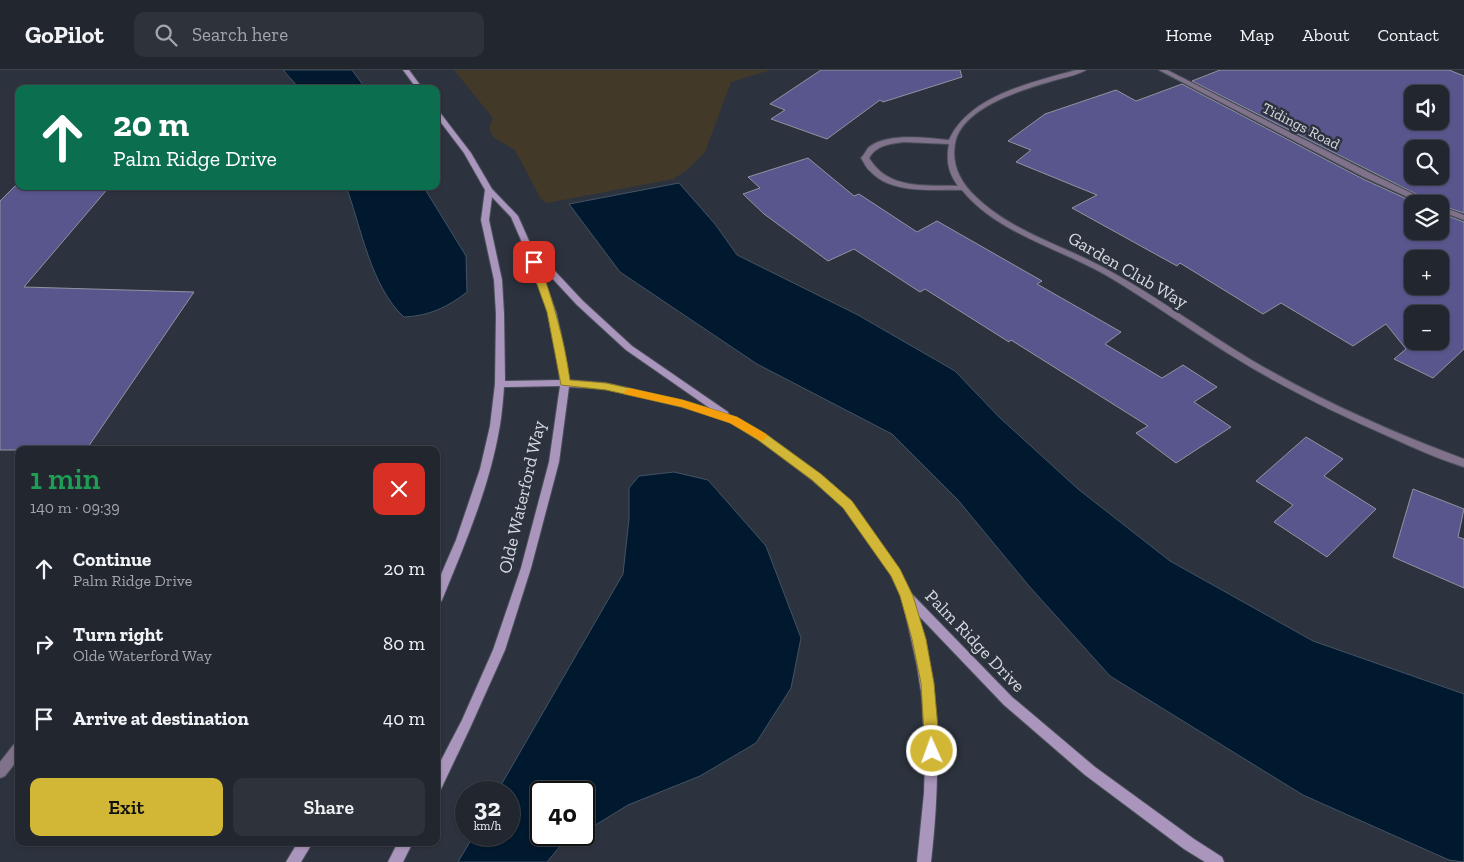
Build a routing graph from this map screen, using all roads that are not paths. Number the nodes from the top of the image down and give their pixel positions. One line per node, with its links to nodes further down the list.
1 (406, 70): 4 (street)
2 (1083, 70): 6 (street, Garden Club Way)
3 (1162, 70): 9 (street, Tidings Road)
4 (417, 85)
5 (440, 116): 8 (street, Olde Waterford Way)
6 (953, 142): 7 (street, Garden Club Way); 7 (street)
7 (964, 188): 16 (street, Garden Club Way)
8 (489, 190): 12 (street, Olde Waterford Way); 14 (street)
9 (1410, 195)
10 (1449, 212): 11 (street)
11 (1464, 218)
12 (528, 248): 13 (street, Olde Waterford Way); 15 (street)
13 (565, 383): 14 (street, Palm Ridge Drive); 15 (street, Palm Ridge Drive); 21 (street, Olde Waterford Way)
14 (500, 384): 17 (street)
15 (734, 420): 18 (street, Palm Ridge Drive)
16 (1464, 463)
17 (440, 590)
18 (906, 596): 26 (street); 27 (street, Palm Ridge Drive)
19 (15, 752): 20 (street)
20 (0, 772)
21 (440, 776)
22 (304, 846): 24 (street)
23 (404, 846): 25 (street)
24 (294, 862)
25 (395, 862)
26 (924, 862)
27 (1217, 862)

